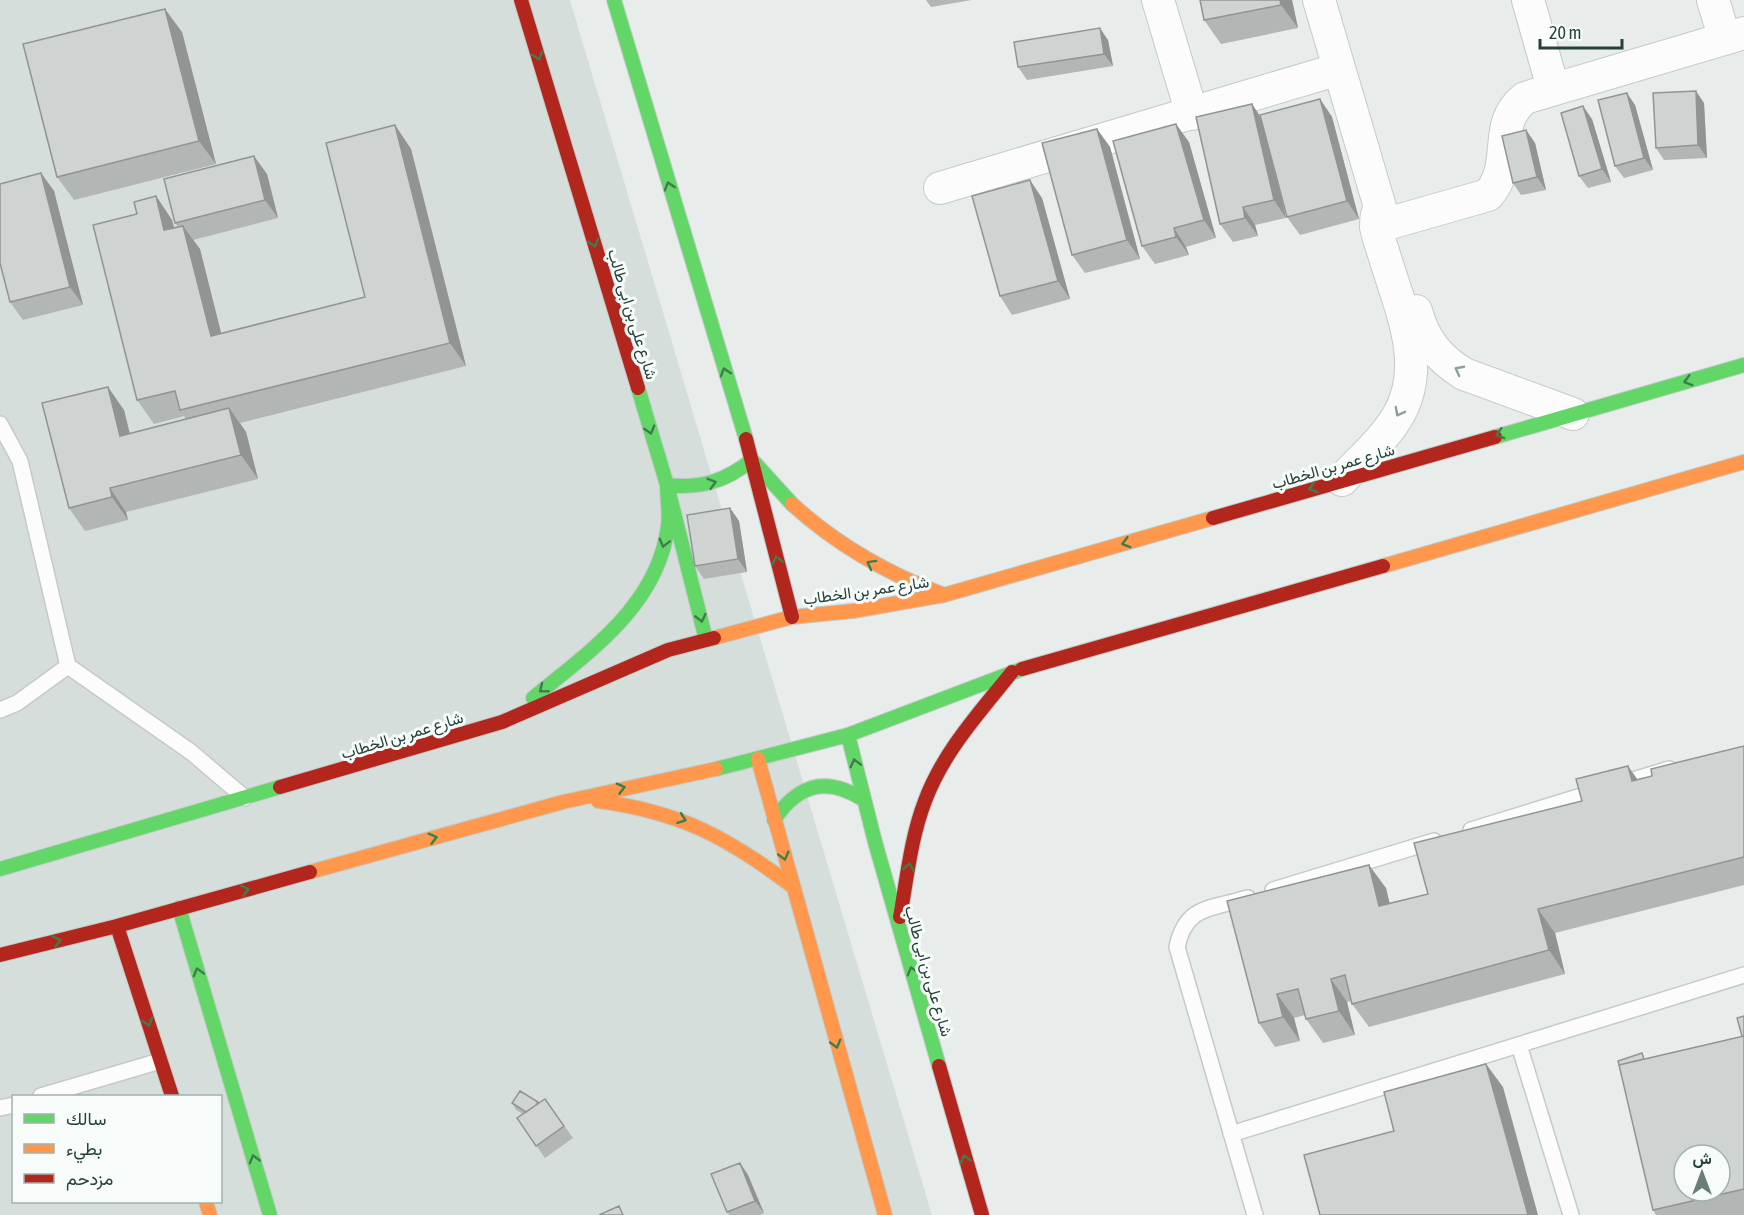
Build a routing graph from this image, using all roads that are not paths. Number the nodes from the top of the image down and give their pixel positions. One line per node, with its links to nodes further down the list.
1 (521, 0): 20 (street, شارع على بن ابى طالب, one-way to 20)
2 (614, 0): 17 (street, one-way to 2)
3 (1158, 0): 10 (street)
4 (1319, 0): 8 (street)
5 (1528, 0): 9 (street)
6 (1713, 0): 7 (street)
7 (1734, 36): 9 (street)
8 (1339, 69): 10 (street); 12 (street)
9 (1553, 88): 12 (street)
10 (1192, 114): 11 (street)
11 (940, 188)
12 (1383, 219): 13 (street)
13 (1409, 314): 15 (street, one-way to 13); 19 (street, one-way to 19)
14 (1744, 364): 15 (street, شارع عمر بن الخطاب, one-way to 15)
15 (1573, 414): 19 (street, شارع عمر بن الخطاب, one-way to 19)
16 (0, 424): 24 (lane)
17 (752, 460): 20 (street, one-way to 17); 21 (street, one-way to 17); 22 (street, one-way to 17)
18 (1744, 462): 25 (street)
19 (1342, 480): 21 (street, شارع عمر بن الخطاب, one-way to 21)
20 (667, 485): 23 (street, شارع على بن ابى طالب, one-way to 23); 27 (street, one-way to 27)
21 (944, 595): 22 (street, شارع عمر بن الخطاب)
22 (792, 617): 23 (street, شارع عمر بن الخطاب)
23 (706, 640): 27 (street, شارع عمر بن الخطاب)
24 (68, 666): 26 (lane); 31 (lane)
25 (1012, 672): 28 (street); 38 (street, one-way to 25)
26 (0, 710)
27 (502, 722): 31 (street, شارع عمر بن الخطاب)
28 (848, 735): 29 (street); 32 (street, شارع على بن ابى طالب, one-way to 28)
29 (758, 759): 33 (street, one-way to 29); 34 (street)
30 (1688, 764): 46 (lane)
31 (246, 799): 35 (street, شارع عمر بن الخطاب)
32 (864, 800): 34 (street); 38 (street, شارع على بن ابى طالب)
33 (563, 802): 36 (street, one-way to 36); 37 (street, one-way to 33)
34 (774, 820): 36 (street, one-way to 36)
35 (0, 869)
36 (792, 886): 48 (street, one-way to 48)
37 (179, 908): 39 (street); 47 (street, one-way to 37)
38 (899, 925): 49 (street, شارع على بن ابى طالب, one-way to 38)
39 (117, 926): 40 (street, one-way to 39); 43 (street, one-way to 43)
40 (0, 955)
41 (1744, 975): 42 (lane)
42 (1519, 1045): 46 (lane); 51 (lane)
43 (160, 1061): 44 (lane); 45 (street)
44 (44, 1095)
45 (172, 1095)
46 (1231, 1134): 50 (lane)
47 (270, 1215)
48 (885, 1215)
49 (981, 1215)
50 (1255, 1215)
51 (1572, 1215)

